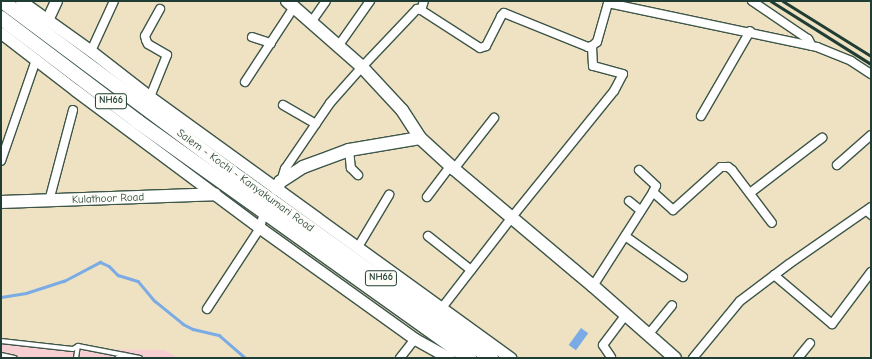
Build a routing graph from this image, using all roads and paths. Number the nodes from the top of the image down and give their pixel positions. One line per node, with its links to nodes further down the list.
1 (2, 1): 42 (highway, Salem - Kochi - Kanyakumari Road / NH66)
2 (21, 1): 14 (street)
3 (56, 1): 14 (street)
4 (114, 1): 23 (street)
5 (326, 1): 15 (street)
6 (370, 1): 20 (street)
7 (424, 1): 12 (street)
8 (752, 1): 22 (street)
9 (608, 2): 16 (street); 21 (street)
10 (290, 4): 15 (main road); 19 (street)
11 (160, 9): 28 (street)
12 (421, 10): 21 (street); 25 (street)
13 (1, 18): 42 (highway, Salem - Kochi - Kanyakumari Road / NH66)
14 (47, 20): 23 (street)
15 (312, 21): 20 (main road)
16 (750, 31): 22 (street); 31 (street)
17 (1, 34): 24 (street)
18 (252, 37): 19 (street)
19 (271, 43): 27 (street)
20 (339, 45): 25 (main road)
21 (592, 46): 55 (street)
22 (812, 46): 26 (street)
23 (91, 51): 28 (street)
24 (36, 60): 38 (street); 46 (street)
25 (362, 67): 33 (street); 35 (main road)
26 (871, 74)
27 (245, 82)
28 (150, 98): 42 (street)
29 (283, 105): 33 (street)
30 (73, 110): 50 (street)
31 (700, 116)
32 (494, 118): 40 (street)
33 (316, 124): 47 (street)
34 (871, 135): 39 (street)
35 (420, 138): 37 (main road); 40 (main road)
36 (822, 138): 45 (street)
37 (349, 150): 43 (street); 47 (main road)
38 (1, 161)
39 (837, 165)
40 (452, 168): 49 (street); 55 (main road)
41 (639, 170): 44 (street)
42 (231, 172): 46 (street); 47 (highway, Salem - Kochi - Kanyakumari Road / NH66); 47 (street)
43 (358, 175)
44 (653, 192): 45 (street); 53 (street)
45 (750, 193): 56 (street)
46 (215, 194): 50 (main road, Kulathoor Road); 57 (street)
47 (273, 195): 57 (street); 60 (street); 84 (highway, Salem - Kochi - Kanyakumari Road / NH66); 85 (highway, Salem - Kochi - Kanyakumari Road / NH66)
48 (389, 195): 60 (street)
49 (427, 197)
50 (49, 201): 52 (main road, Kulathoor Road)
51 (629, 201): 53 (street)
52 (1, 202)
53 (640, 210): 59 (street)
54 (869, 212): 63 (street)
55 (512, 217): 61 (street); 65 (main road)
56 (772, 223)
57 (260, 228): 67 (street); 71 (street)
58 (428, 236): 61 (street)
59 (625, 236): 64 (street); 65 (street)
60 (358, 247): 68 (street)
61 (471, 270): 68 (street)
62 (871, 272): 63 (street)
63 (774, 275): 88 (street)
64 (683, 277)
65 (593, 286): 69 (main road)
66 (672, 305): 70 (street)
67 (207, 309)
68 (441, 309): 86 (street)
69 (626, 315): 70 (main road); 77 (street)
70 (648, 335): 87 (main road)
71 (415, 339): 82 (street); 83 (street)
72 (1, 341): 74 (lane)
73 (810, 343): 89 (street)
74 (78, 346): 75 (lane); 79 (lane)
75 (126, 354): 80 (lane); 81 (lane)
76 (1, 355): 78 (lane)
77 (612, 357)
78 (15, 358)
79 (76, 358)
80 (117, 358)
81 (140, 358)
82 (400, 358)
83 (449, 358)
84 (470, 358)
85 (491, 358)
86 (511, 358)
87 (675, 358)
88 (693, 358)
89 (798, 358)

